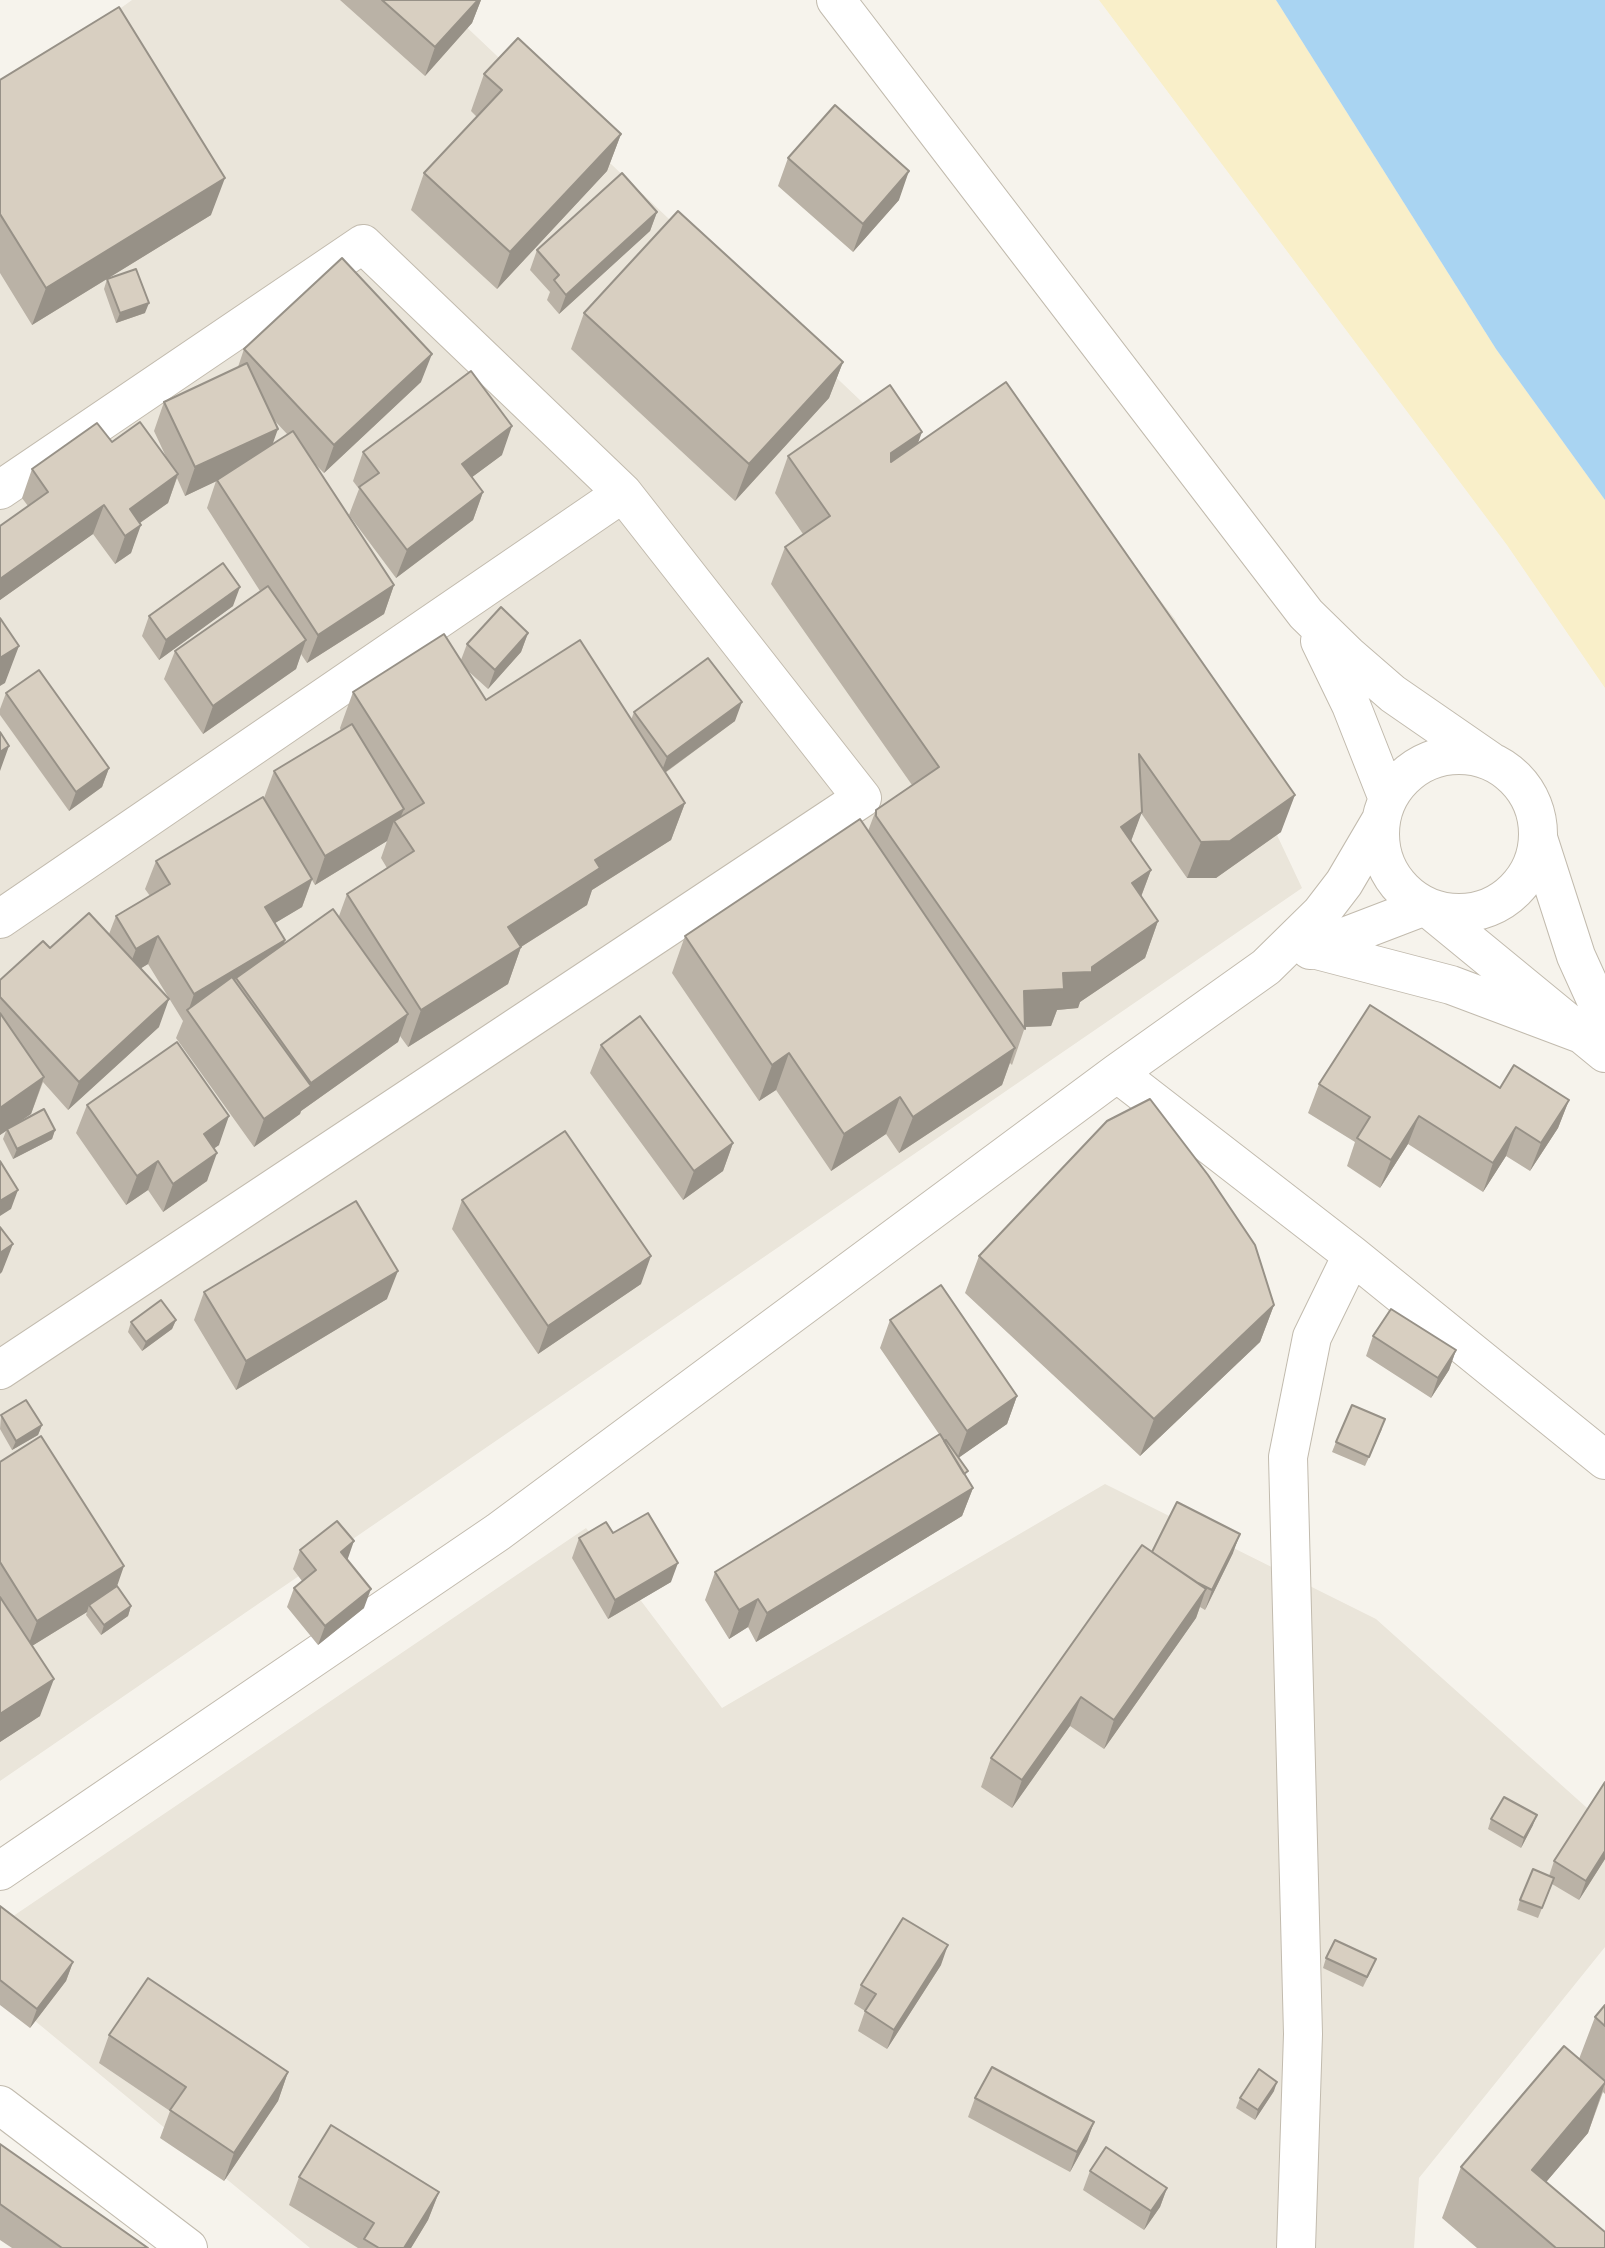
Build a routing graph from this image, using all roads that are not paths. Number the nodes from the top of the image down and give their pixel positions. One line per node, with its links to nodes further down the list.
1 (836, 0): 4 (street)
2 (0, 490): 3 (street)
3 (623, 493): 9 (street); 15 (street)
4 (1306, 614): 5 (street); 6 (street)
5 (1490, 761): 6 (street); 7 (street)
6 (1384, 810): 8 (street); 11 (street)
7 (1539, 841): 8 (street); 12 (street)
8 (1426, 906): 10 (street); 12 (street)
9 (0, 919)
10 (1313, 949): 11 (street); 12 (street)
11 (1266, 967): 13 (street)
12 (1598, 1036)
13 (1117, 1073): 14 (street); 17 (street)
14 (1352, 1255): 16 (street); 20 (street)
15 (0, 1370)
16 (1605, 1460)
17 (0, 1871)
18 (0, 2105): 19 (street)
19 (188, 2248)
20 (1296, 2248)

